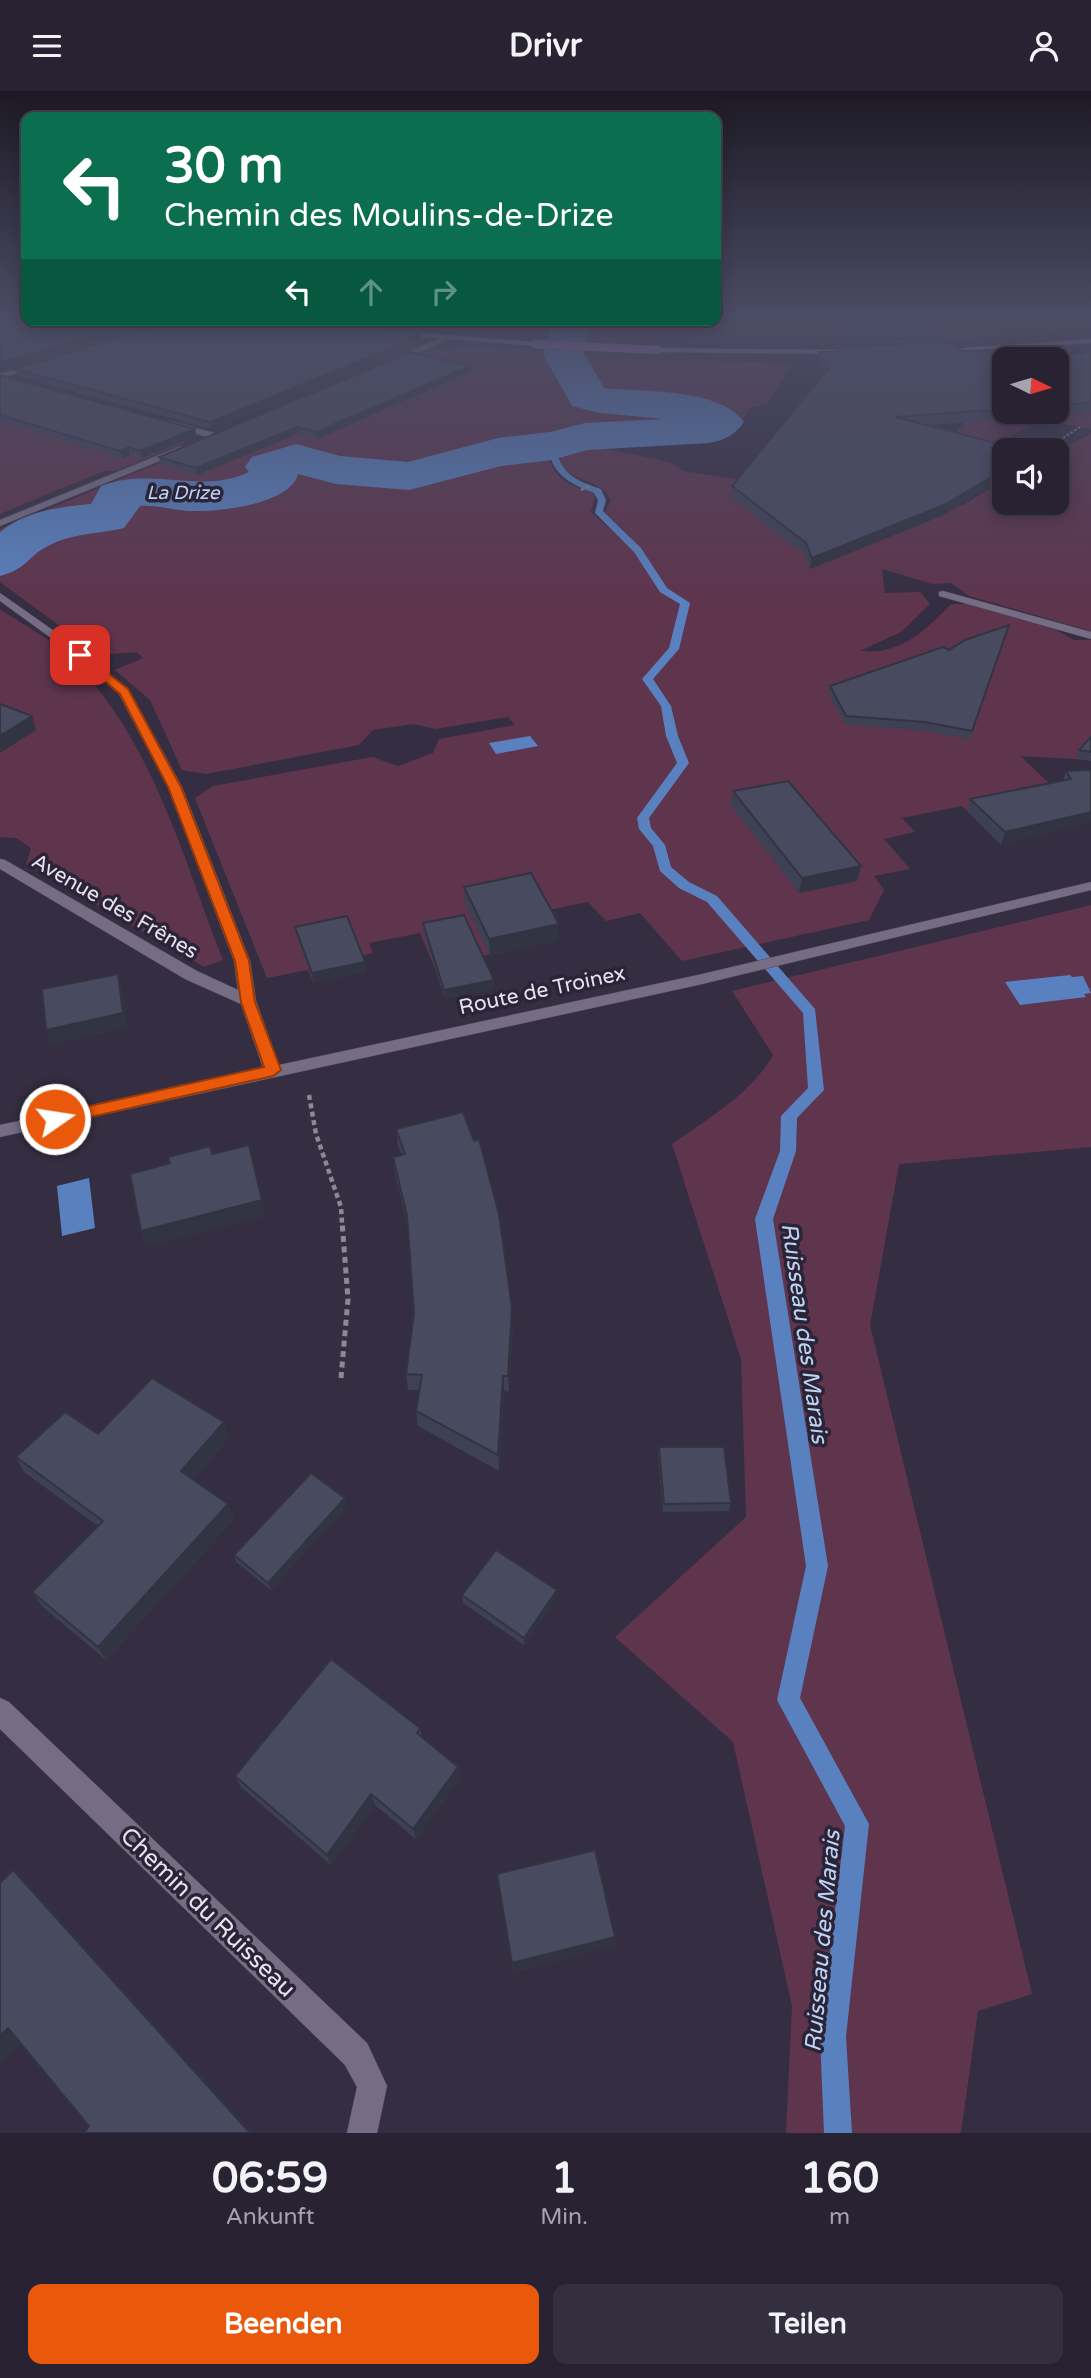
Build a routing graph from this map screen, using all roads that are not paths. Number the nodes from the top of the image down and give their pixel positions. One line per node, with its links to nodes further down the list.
1 (161, 421): 3 (street)
2 (228, 431): 3 (street)
3 (215, 436): 4 (street)
4 (0, 523)
5 (943, 594): 7 (street)
6 (0, 596): 10 (street)
7 (1091, 636)
8 (0, 863): 10 (street, Avenue des Frênes)
9 (1091, 886): 11 (street, Route de Troinex)
10 (248, 1002): 11 (street)
11 (273, 1070): 12 (street, Route de Troinex)
12 (0, 1131)
13 (0, 1711): 14 (street, Chemin du Ruisseau)
14 (362, 2133)

